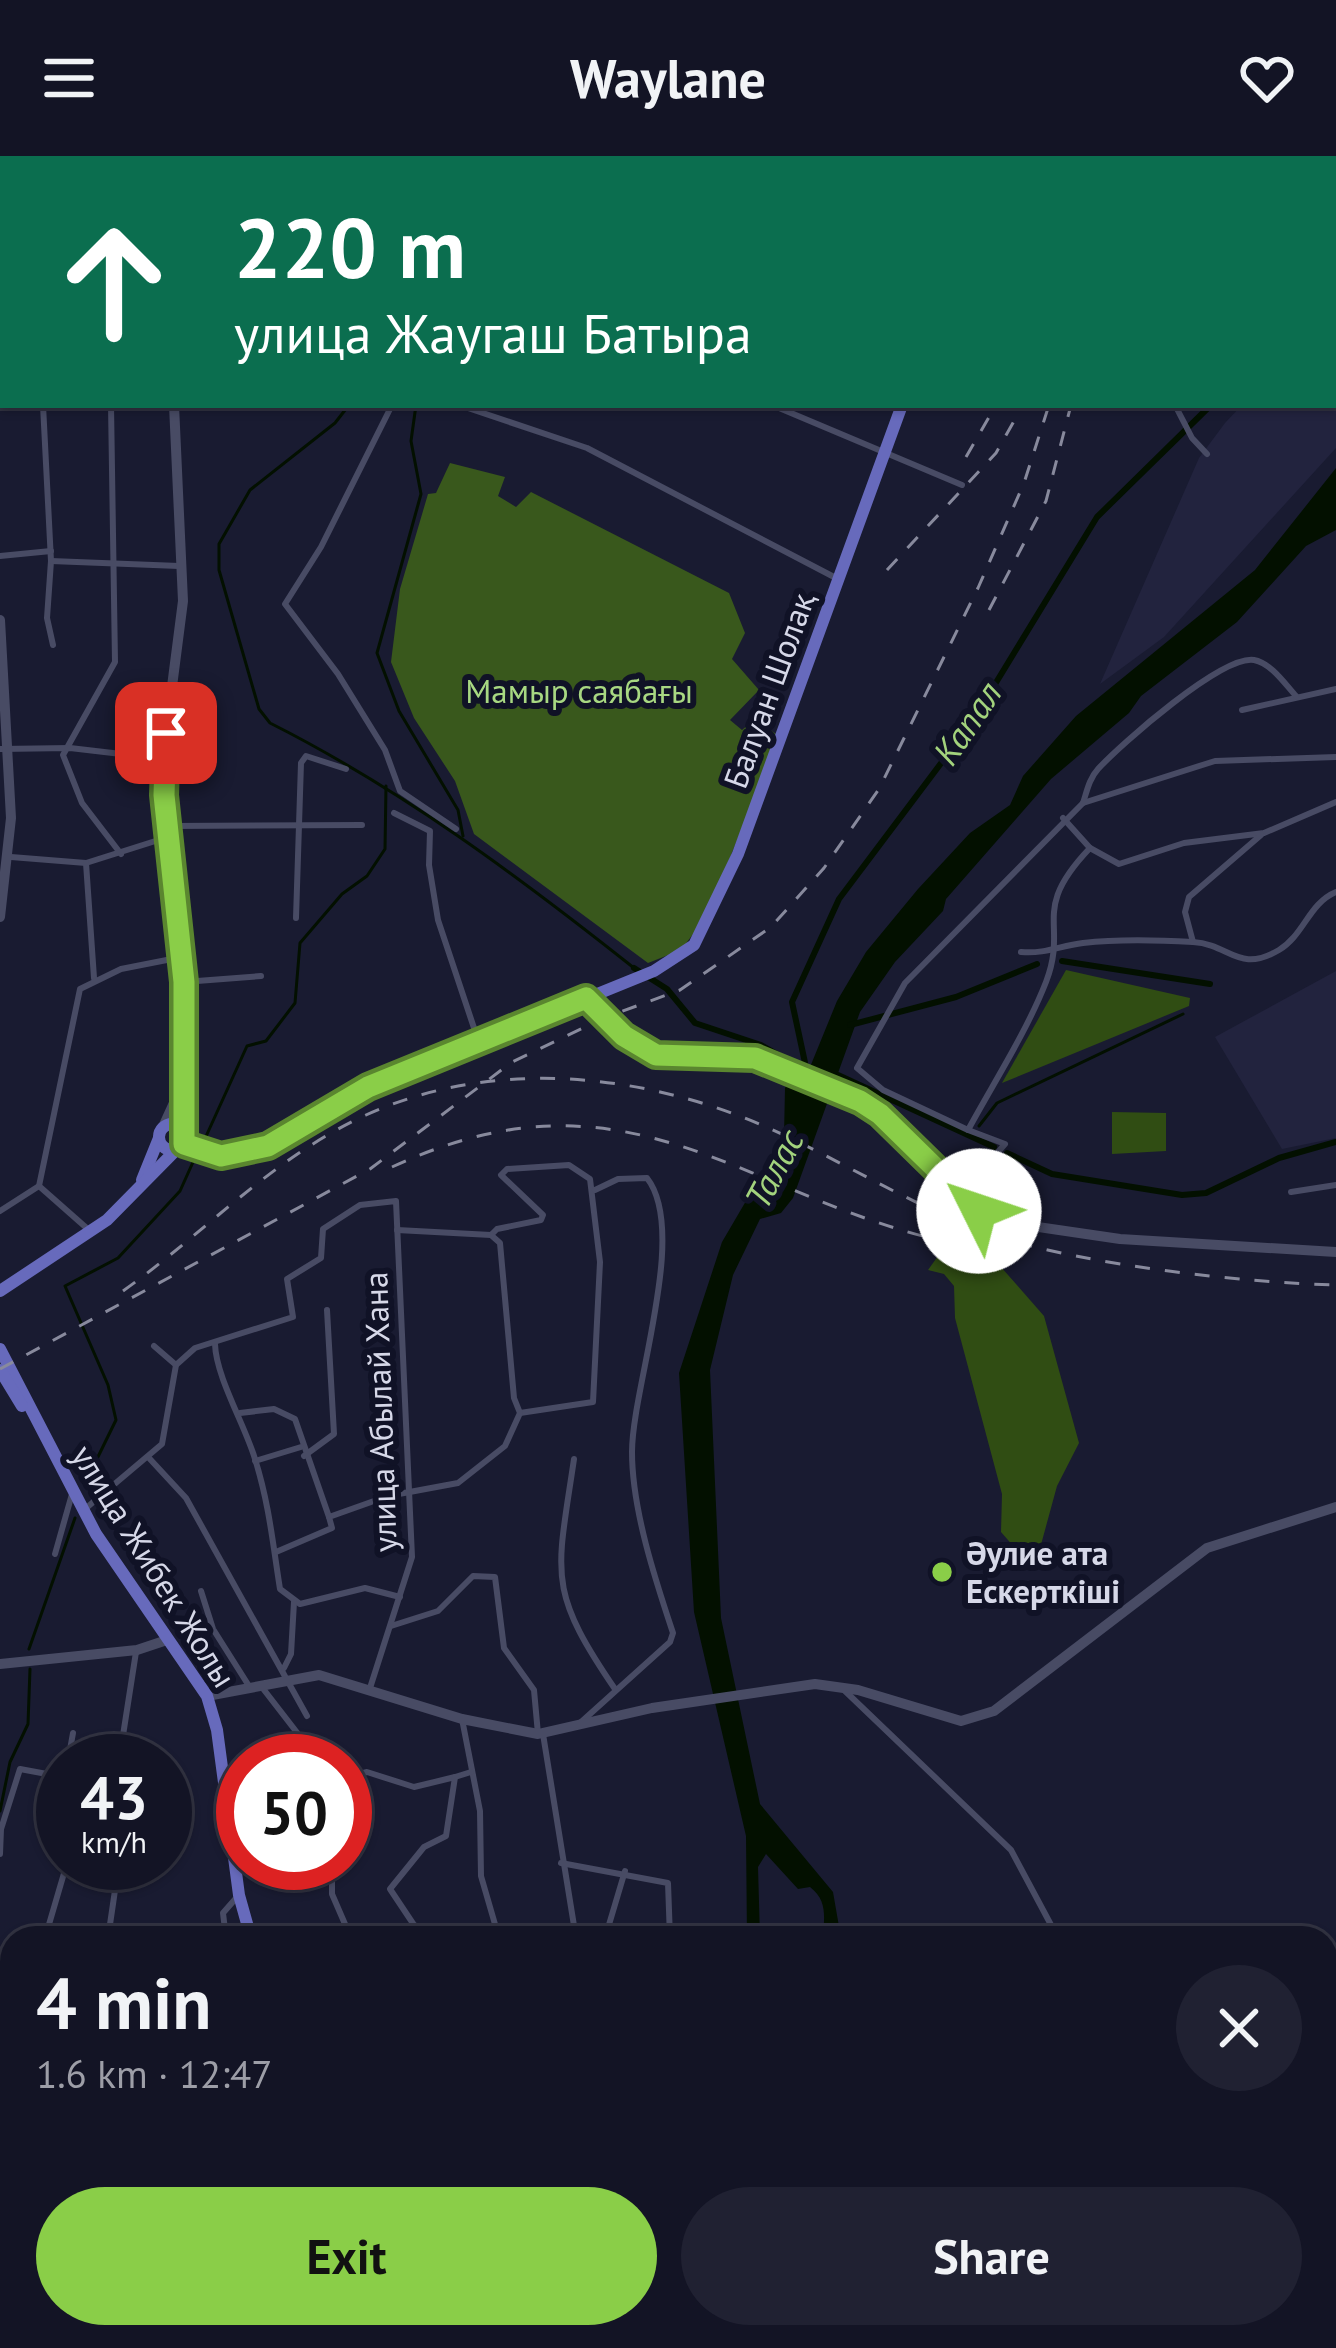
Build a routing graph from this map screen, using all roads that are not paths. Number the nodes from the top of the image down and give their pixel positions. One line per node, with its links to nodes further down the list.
1 (43, 408): 12 (street)
2 (111, 408): 15 (street)
3 (173, 408): 16 (street)
4 (390, 408): 34 (street)
5 (468, 408): 17 (street)
6 (783, 408): 10 (street)
7 (901, 408): 10 (main road, Балуан Шолақ)
8 (1176, 408): 9 (street)
9 (1207, 454)
10 (884, 455): 11 (street); 17 (main road, Балуан Шолақ)
11 (962, 485)
12 (51, 551): 13 (street); 14 (street)
13 (0, 556)
14 (51, 561): 15 (street); 19 (street)
15 (115, 565): 16 (street); 23 (street)
16 (182, 566): 26 (street)
17 (838, 579): 51 (main road, Балуан Шолақ)
18 (0, 620): 24 (street)
19 (53, 645)
20 (1336, 689): 21 (street)
21 (1296, 696): 22 (street); 29 (street)
22 (1242, 710)
23 (70, 748): 24 (street); 26 (street); 38 (street)
24 (4, 749): 39 (street)
25 (1336, 757): 29 (street)
26 (166, 760): 35 (street)
27 (346, 769): 32 (street)
28 (1336, 802): 36 (street)
29 (1083, 803): 31 (street)
30 (394, 813): 52 (street)
31 (1063, 818): 37 (street); 54 (street)
32 (296, 826): 33 (street); 35 (street); 43 (street)
33 (362, 826)
34 (456, 829)
35 (167, 831): 38 (street); 47 (street)
36 (1264, 833): 37 (street); 44 (street)
37 (1090, 848): 46 (street)
38 (121, 854): 40 (street)
39 (10, 857): 40 (street); 42 (street)
40 (86, 862): 49 (street)
41 (1336, 892): 44 (street)
42 (0, 917)
43 (296, 918)
44 (1192, 942): 46 (street)
45 (1021, 952): 46 (street)
46 (1054, 954): 54 (street)
47 (182, 957): 49 (street); 50 (street)
48 (261, 976): 50 (street)
49 (94, 978): 58 (street)
50 (184, 982): 53 (street)
51 (586, 998): 52 (main road); 62 (street)
52 (478, 1040): 56 (main road)
53 (181, 1086): 55 (street); 56 (street)
54 (968, 1130): 62 (street)
55 (161, 1133): 56 (main road); 56 (main road); 60 (main road)
56 (182, 1142): 60 (main road)
57 (1336, 1185): 61 (street)
58 (39, 1186): 63 (street); 65 (street)
59 (595, 1190): 66 (street); 76 (street); 100 (street)
60 (135, 1192): 65 (main road)
61 (1291, 1192)
62 (960, 1196): 67 (street)
63 (0, 1210)
64 (397, 1229): 66 (street); 70 (street, улица Абылай Хана); 82 (street, улица Абылай Хана)
65 (91, 1232): 68 (main road)
66 (491, 1234): 76 (street)
67 (1336, 1252)
68 (0, 1291)
69 (327, 1310): 78 (street)
70 (215, 1344): 73 (street); 75 (street)
71 (154, 1346): 73 (street)
72 (1, 1349): 77 (main road, улица Жибек Жолы)
73 (176, 1365): 79 (street)
74 (0, 1370): 77 (main road, улица Жибек Жолы)
75 (241, 1413): 78 (street); 81 (street)
76 (520, 1413): 82 (street)
77 (43, 1437): 83 (main road, улица Жибек Жолы)
78 (302, 1451): 81 (street); 86 (street)
79 (149, 1458): 85 (street); 96 (street)
80 (574, 1459): 100 (street)
81 (256, 1460): 87 (street)
82 (410, 1491): 86 (street); 90 (street, улица Абылай Хана)
83 (72, 1494): 85 (main road, улица Жибек Жолы); 88 (street)
84 (1336, 1507): 98 (street)
85 (82, 1511): 93 (main road, улица Жибек Жолы)
86 (329, 1516): 87 (street)
87 (276, 1552): 91 (street)
88 (55, 1554)
89 (201, 1592): 97 (street)
90 (400, 1597): 91 (street); 92 (street, улица Абылай Хана)
91 (291, 1600): 96 (street)
92 (391, 1626): 99 (street, улица Абылай Хана); 107 (street)
93 (164, 1641): 94 (street); 101 (main road, улица Жибек Жолы)
94 (136, 1650): 95 (street); 105 (street)
95 (0, 1664)
96 (286, 1673): 97 (street); 99 (street); 102 (street)
97 (254, 1685): 101 (street); 106 (street)
98 (844, 1687): 104 (street); 129 (street)
99 (370, 1688): 103 (street)
100 (615, 1690): 104 (street)
101 (207, 1696): 118 (main road, улица Жибек Жолы)
102 (307, 1716)
103 (462, 1719): 107 (street); 109 (street)
104 (578, 1728): 107 (street)
105 (123, 1734)
106 (296, 1734)
107 (540, 1734): 113 (street)
108 (36, 1772): 112 (street)
109 (471, 1772): 111 (street); 125 (street)
110 (372, 1773): 111 (street)
111 (454, 1777): 124 (street)
112 (0, 1854)
113 (560, 1863): 114 (street); 126 (street)
114 (625, 1871): 127 (street); 128 (street)
115 (59, 1890): 119 (street)
116 (115, 1890): 120 (street)
117 (332, 1890): 123 (street)
118 (239, 1894): 121 (street); 122 (main road, улица Жибек Жолы)
119 (49, 1926)
120 (110, 1926)
121 (225, 1926)
122 (247, 1926)
123 (346, 1926)
124 (416, 1926)
125 (496, 1926)
126 (573, 1926)
127 (609, 1926)
128 (670, 1926)
129 (1052, 1926)

